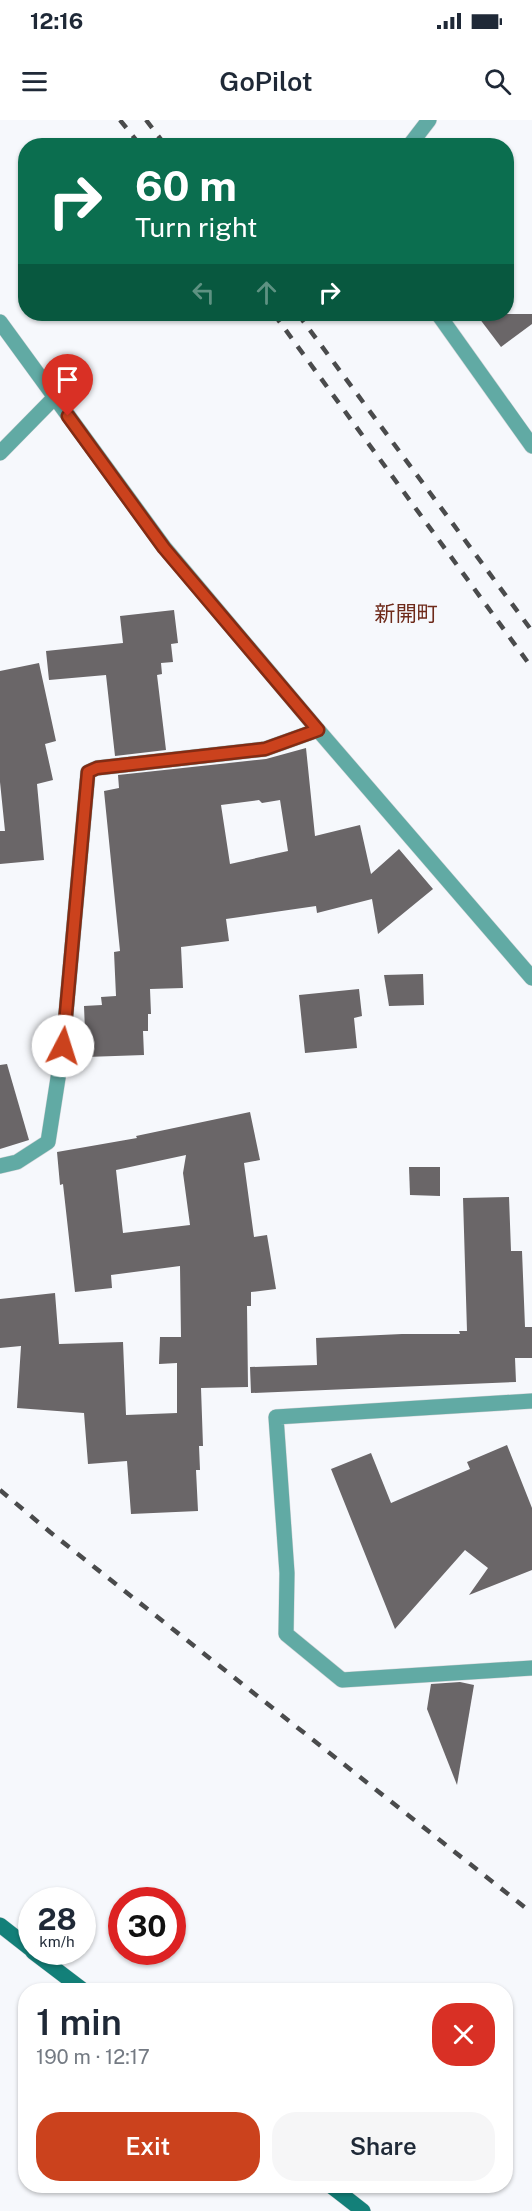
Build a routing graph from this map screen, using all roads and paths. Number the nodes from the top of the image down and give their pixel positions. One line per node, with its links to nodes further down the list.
1 (429, 120): 2 (street)
2 (415, 138)
3 (443, 321): 6 (street)
4 (0, 322): 5 (street)
5 (54, 398): 7 (street); 8 (street)
6 (532, 446)
7 (0, 453)
8 (318, 730): 9 (street); 10 (street)
9 (532, 978)
10 (0, 1166)
11 (532, 1401): 12 (street)
12 (532, 1668)
13 (0, 1925): 14 (street)
14 (18, 1940)
15 (50, 1965): 16 (street)
16 (74, 1983)
17 (340, 2193): 18 (street)
18 (363, 2211)

